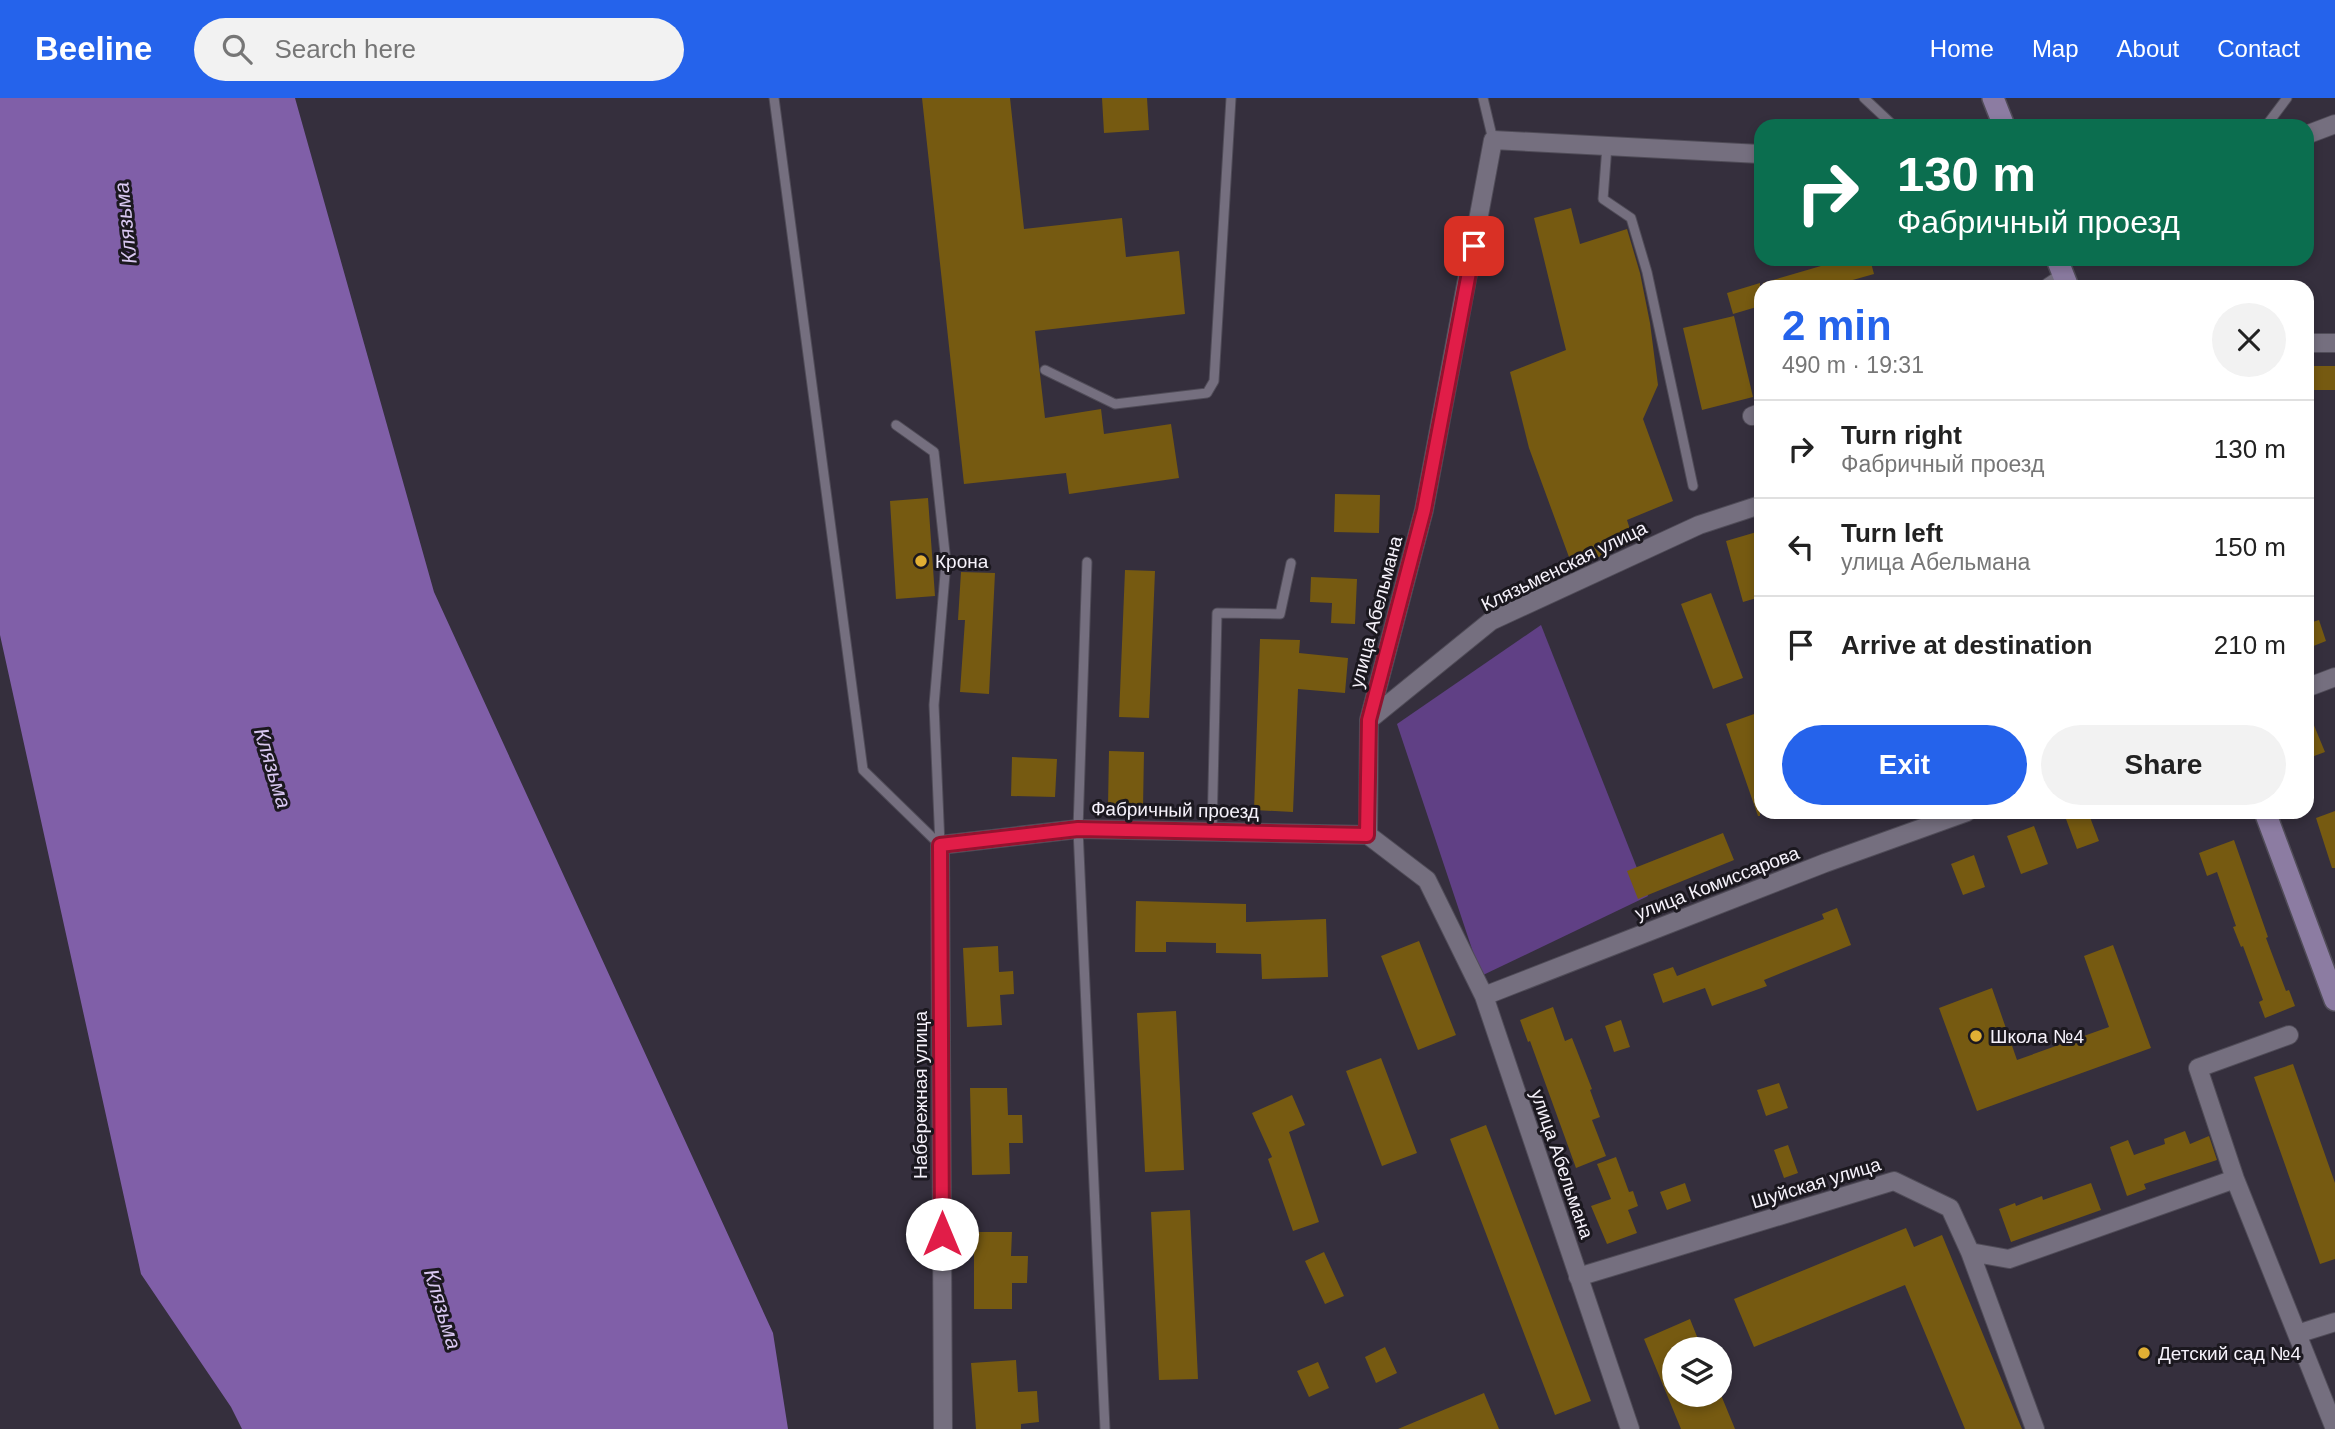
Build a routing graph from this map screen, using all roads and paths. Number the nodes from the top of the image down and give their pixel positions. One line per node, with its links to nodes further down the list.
1 (774, 98): 33 (lane)
2 (1231, 98): 19 (lane)
3 (1483, 98): 14 (lane)
4 (1864, 98): 8 (lane)
5 (1993, 98): 9 (main road)
6 (2006, 98): 10 (main road)
7 (2287, 98): 11 (lane)
8 (1886, 119)
9 (2001, 119)
10 (2012, 119)
11 (2271, 119)
12 (2335, 124): 13 (street)
13 (2314, 132)
14 (1493, 140): 15 (street); 27 (street, улица Абельмана)
15 (1606, 146): 16 (street); 21 (lane)
16 (1754, 154)
17 (2335, 343): 18 (street)
18 (2314, 344)
19 (1045, 370)
20 (896, 425): 33 (lane)
21 (1693, 486)
22 (1754, 507): 27 (street, Клязьменская улица)
23 (1087, 562): 30 (lane)
24 (1291, 563): 31 (lane)
25 (2335, 677): 26 (street)
26 (2314, 685)
27 (1369, 720): 32 (street, улица Абельмана)
28 (1948, 819): 34 (street, улица Комиссарова)
29 (2268, 819): 35 (main road)
30 (1078, 829): 31 (street, Фабричный проезд); 33 (street, Фабричный проезд); 43 (lane)
31 (1212, 832): 32 (street, Фабричный проезд)
32 (1367, 835): 34 (street, улица Абельмана)
33 (940, 845): 42 (street, Набережная улица)
34 (1484, 996): 39 (street, улица Абельмана)
35 (2335, 1000)
36 (2289, 1035): 37 (street)
37 (2235, 1179): 38 (street); 41 (street)
38 (1970, 1252): 39 (street, Шуйская улица); 45 (street, Шуйская улица)
39 (1578, 1277): 44 (street, улица Абельмана)
40 (2335, 1322): 41 (street)
41 (2297, 1334): 46 (street)
42 (943, 1429)
43 (1105, 1429)
44 (1630, 1429)
45 (2035, 1429)
46 (2335, 1429)

